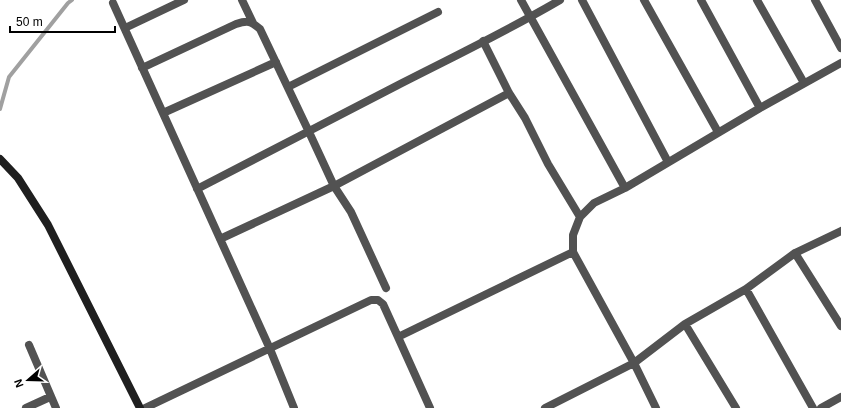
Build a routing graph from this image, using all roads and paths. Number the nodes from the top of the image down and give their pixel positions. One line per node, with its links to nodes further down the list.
1 (184, 0): 14 (street)
2 (242, 0): 13 (street)
3 (521, 0): 12 (street)
4 (560, 0): 12 (street)
5 (582, 0): 28 (street)
6 (644, 0): 26 (street)
7 (701, 0): 23 (street)
8 (757, 0): 20 (street)
9 (815, 0): 16 (street)
10 (113, 3): 14 (street)
11 (438, 12): 21 (street)
12 (531, 17): 15 (street); 30 (street)
13 (253, 23): 17 (street); 19 (street)
14 (125, 28): 19 (street)
15 (483, 41): 22 (street); 25 (street)
16 (841, 48)
17 (276, 62): 21 (street); 24 (street)
18 (841, 63): 20 (street)
19 (142, 68): 24 (street)
20 (804, 84): 23 (street)
21 (288, 88): 25 (street)
22 (509, 93): 29 (street); 32 (street)
23 (760, 108): 26 (street)
24 (163, 113): 31 (street)
25 (309, 132): 29 (street); 31 (street)
26 (718, 132): 28 (street)
27 (0, 159): 49 (street)
28 (668, 162): 30 (street)
29 (334, 186): 34 (street); 37 (street)
30 (625, 188): 32 (street)
31 (198, 189): 34 (street)
32 (580, 217): 35 (street)
33 (841, 231): 36 (street)
34 (220, 240): 43 (street)
35 (573, 252): 41 (street); 44 (street)
36 (795, 253): 38 (street); 40 (street)
37 (386, 288)
38 (746, 289): 39 (street); 56 (street)
39 (685, 324): 44 (street); 55 (street)
40 (841, 326)
41 (398, 336): 43 (street); 52 (street)
42 (29, 345): 45 (street)
43 (270, 349): 50 (street); 51 (street)
44 (634, 363): 53 (street); 54 (street)
45 (50, 397): 47 (street); 48 (street)
46 (841, 397): 57 (street)
47 (26, 408)
48 (56, 408)
49 (140, 408)
50 (145, 408)
51 (294, 408)
52 (430, 408)
53 (545, 408)
54 (656, 408)
55 (736, 408)
56 (813, 408)
57 (821, 408)

